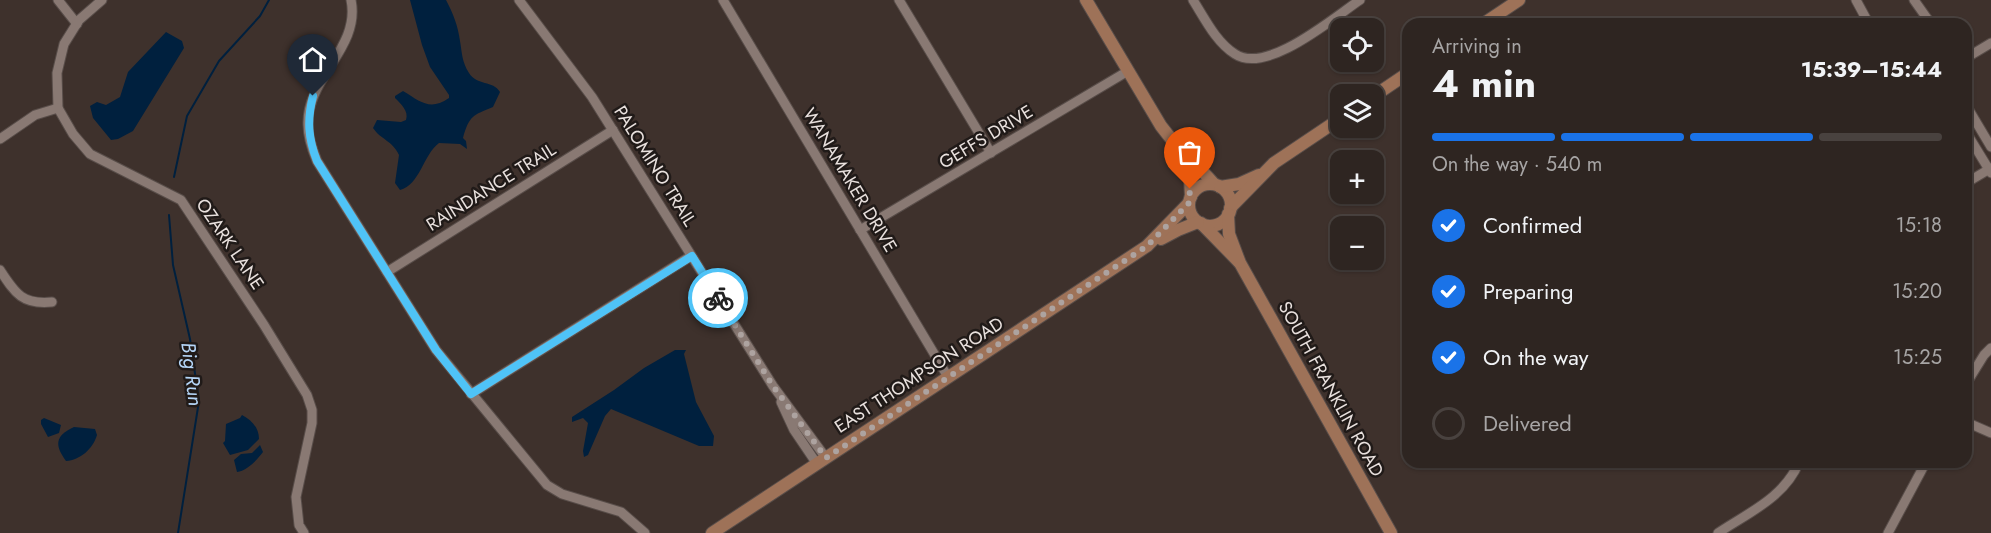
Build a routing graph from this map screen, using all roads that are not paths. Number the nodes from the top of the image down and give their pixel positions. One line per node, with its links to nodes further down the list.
1 (58, 0): 16 (street)
2 (102, 0): 16 (street, OZARK LANE)
3 (351, 0): 43 (street)
4 (519, 0): 25 (street, PALOMINO TRAIL)
5 (723, 0): 38 (street, WANAMAKER DRIVE)
6 (899, 0): 29 (street)
7 (1086, 0): 19 (main road)
8 (1193, 0): 9 (street)
9 (1360, 0)
10 (1519, 0): 13 (main road)
11 (1856, 0): 14 (street)
12 (1914, 0): 15 (street)
13 (1492, 18)
14 (1866, 18)
15 (1927, 18)
16 (77, 24): 22 (street, OZARK LANE)
17 (1991, 43): 18 (street)
18 (1972, 54)
19 (1128, 71): 29 (street, GEFFS DRIVE); 30 (main road)
20 (1402, 77): 21 (main road)
21 (1384, 89)
22 (58, 108): 26 (street); 55 (street, OZARK LANE)
23 (1972, 115): 28 (street)
24 (1330, 125): 32 (main road)
25 (613, 130): 40 (street, PALOMINO TRAIL); 43 (street, RAINDANCE TRAIL)
26 (0, 139)
27 (1972, 142): 31 (street)
28 (1991, 147)
29 (991, 153): 38 (street, GEFFS DRIVE)
30 (1183, 154): 34 (main road); 35 (main road)
31 (1990, 170): 33 (street)
32 (1263, 173): 34 (main road); 36 (main road)
33 (1972, 180)
34 (1217, 186): 35 (main road); 36 (main road)
35 (1190, 200): 37 (main road); 39 (main road, EAST THOMPSON ROAD)
36 (1229, 211): 37 (main road); 41 (main road, SOUTH FRANKLIN ROAD)
37 (1199, 223): 39 (main road, EAST THOMPSON ROAD); 41 (main road, SOUTH FRANKLIN ROAD)
38 (860, 230): 47 (street, WANAMAKER DRIVE)
39 (1147, 246): 47 (main road, EAST THOMPSON ROAD)
40 (692, 256): 48 (street); 51 (street, PALOMINO TRAIL)
41 (1240, 263): 58 (main road, SOUTH FRANKLIN ROAD)
42 (0, 270): 44 (street)
43 (387, 272): 48 (street)
44 (52, 302)
45 (1991, 348): 46 (street)
46 (1972, 374)
47 (948, 377): 51 (main road, EAST THOMPSON ROAD)
48 (471, 394): 54 (street)
49 (1972, 425): 50 (street)
50 (1991, 433)
51 (821, 461): 57 (main road, EAST THOMPSON ROAD)
52 (1796, 468): 59 (street)
53 (1923, 468): 60 (street)
54 (635, 528): 56 (street)
55 (304, 533)
56 (645, 533)
57 (712, 533)
58 (1391, 533)
59 (1718, 533)
60 (1888, 533)

